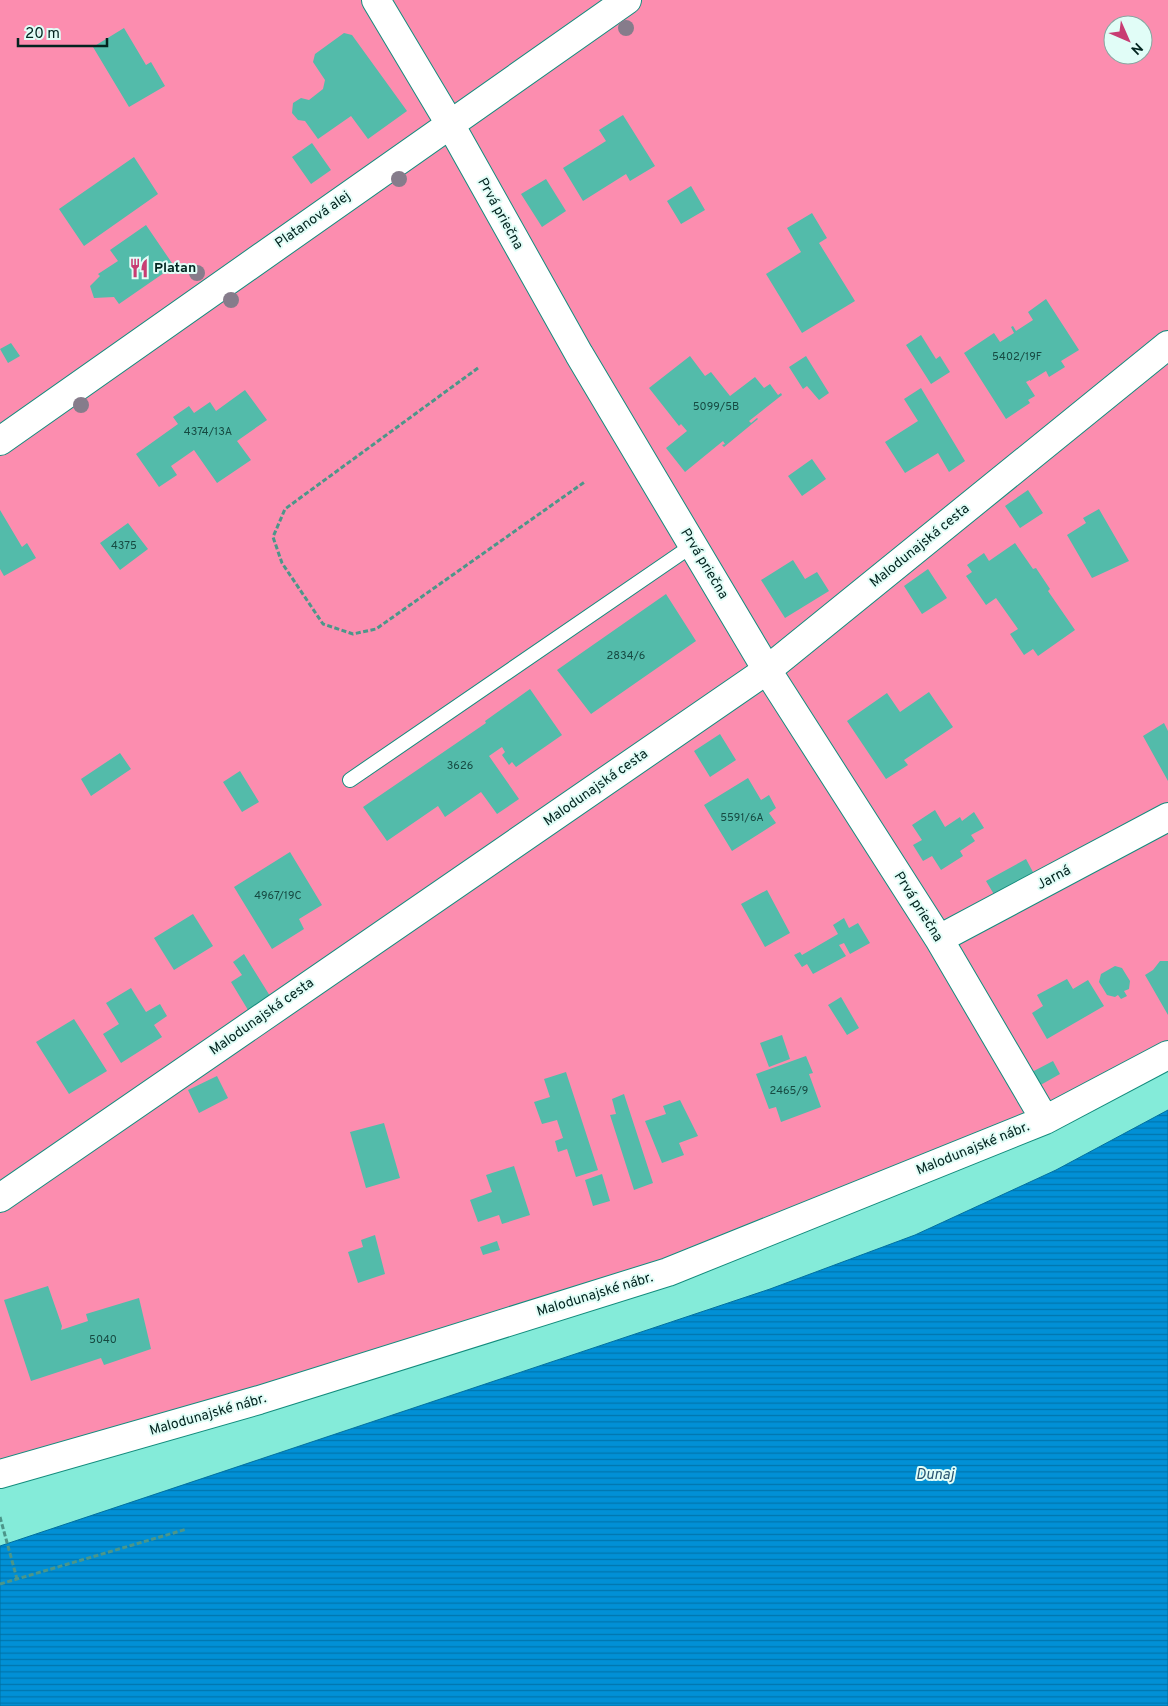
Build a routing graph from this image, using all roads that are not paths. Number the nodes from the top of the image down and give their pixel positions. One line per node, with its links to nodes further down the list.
1 (376, 0): 3 (street, Prvá priečna)
2 (627, 0): 3 (street, Platanová alej)
3 (450, 124): 5 (street, Platanová alej); 6 (street, Prvá priečna)
4 (1168, 345): 7 (street, Malodunajská cesta)
5 (0, 441)
6 (693, 546): 7 (street, Prvá priečna); 8 (lane)
7 (767, 670): 10 (street, Prvá priečna); 13 (street, Malodunajská cesta)
8 (350, 780)
9 (1168, 817): 10 (street, Jarná)
10 (939, 939): 12 (street, Prvá priečna)
11 (1168, 1055): 12 (street, Malodunajské nábr.)
12 (1045, 1120): 14 (street, Malodunajské nábr.)
13 (0, 1198)
14 (0, 1474)

